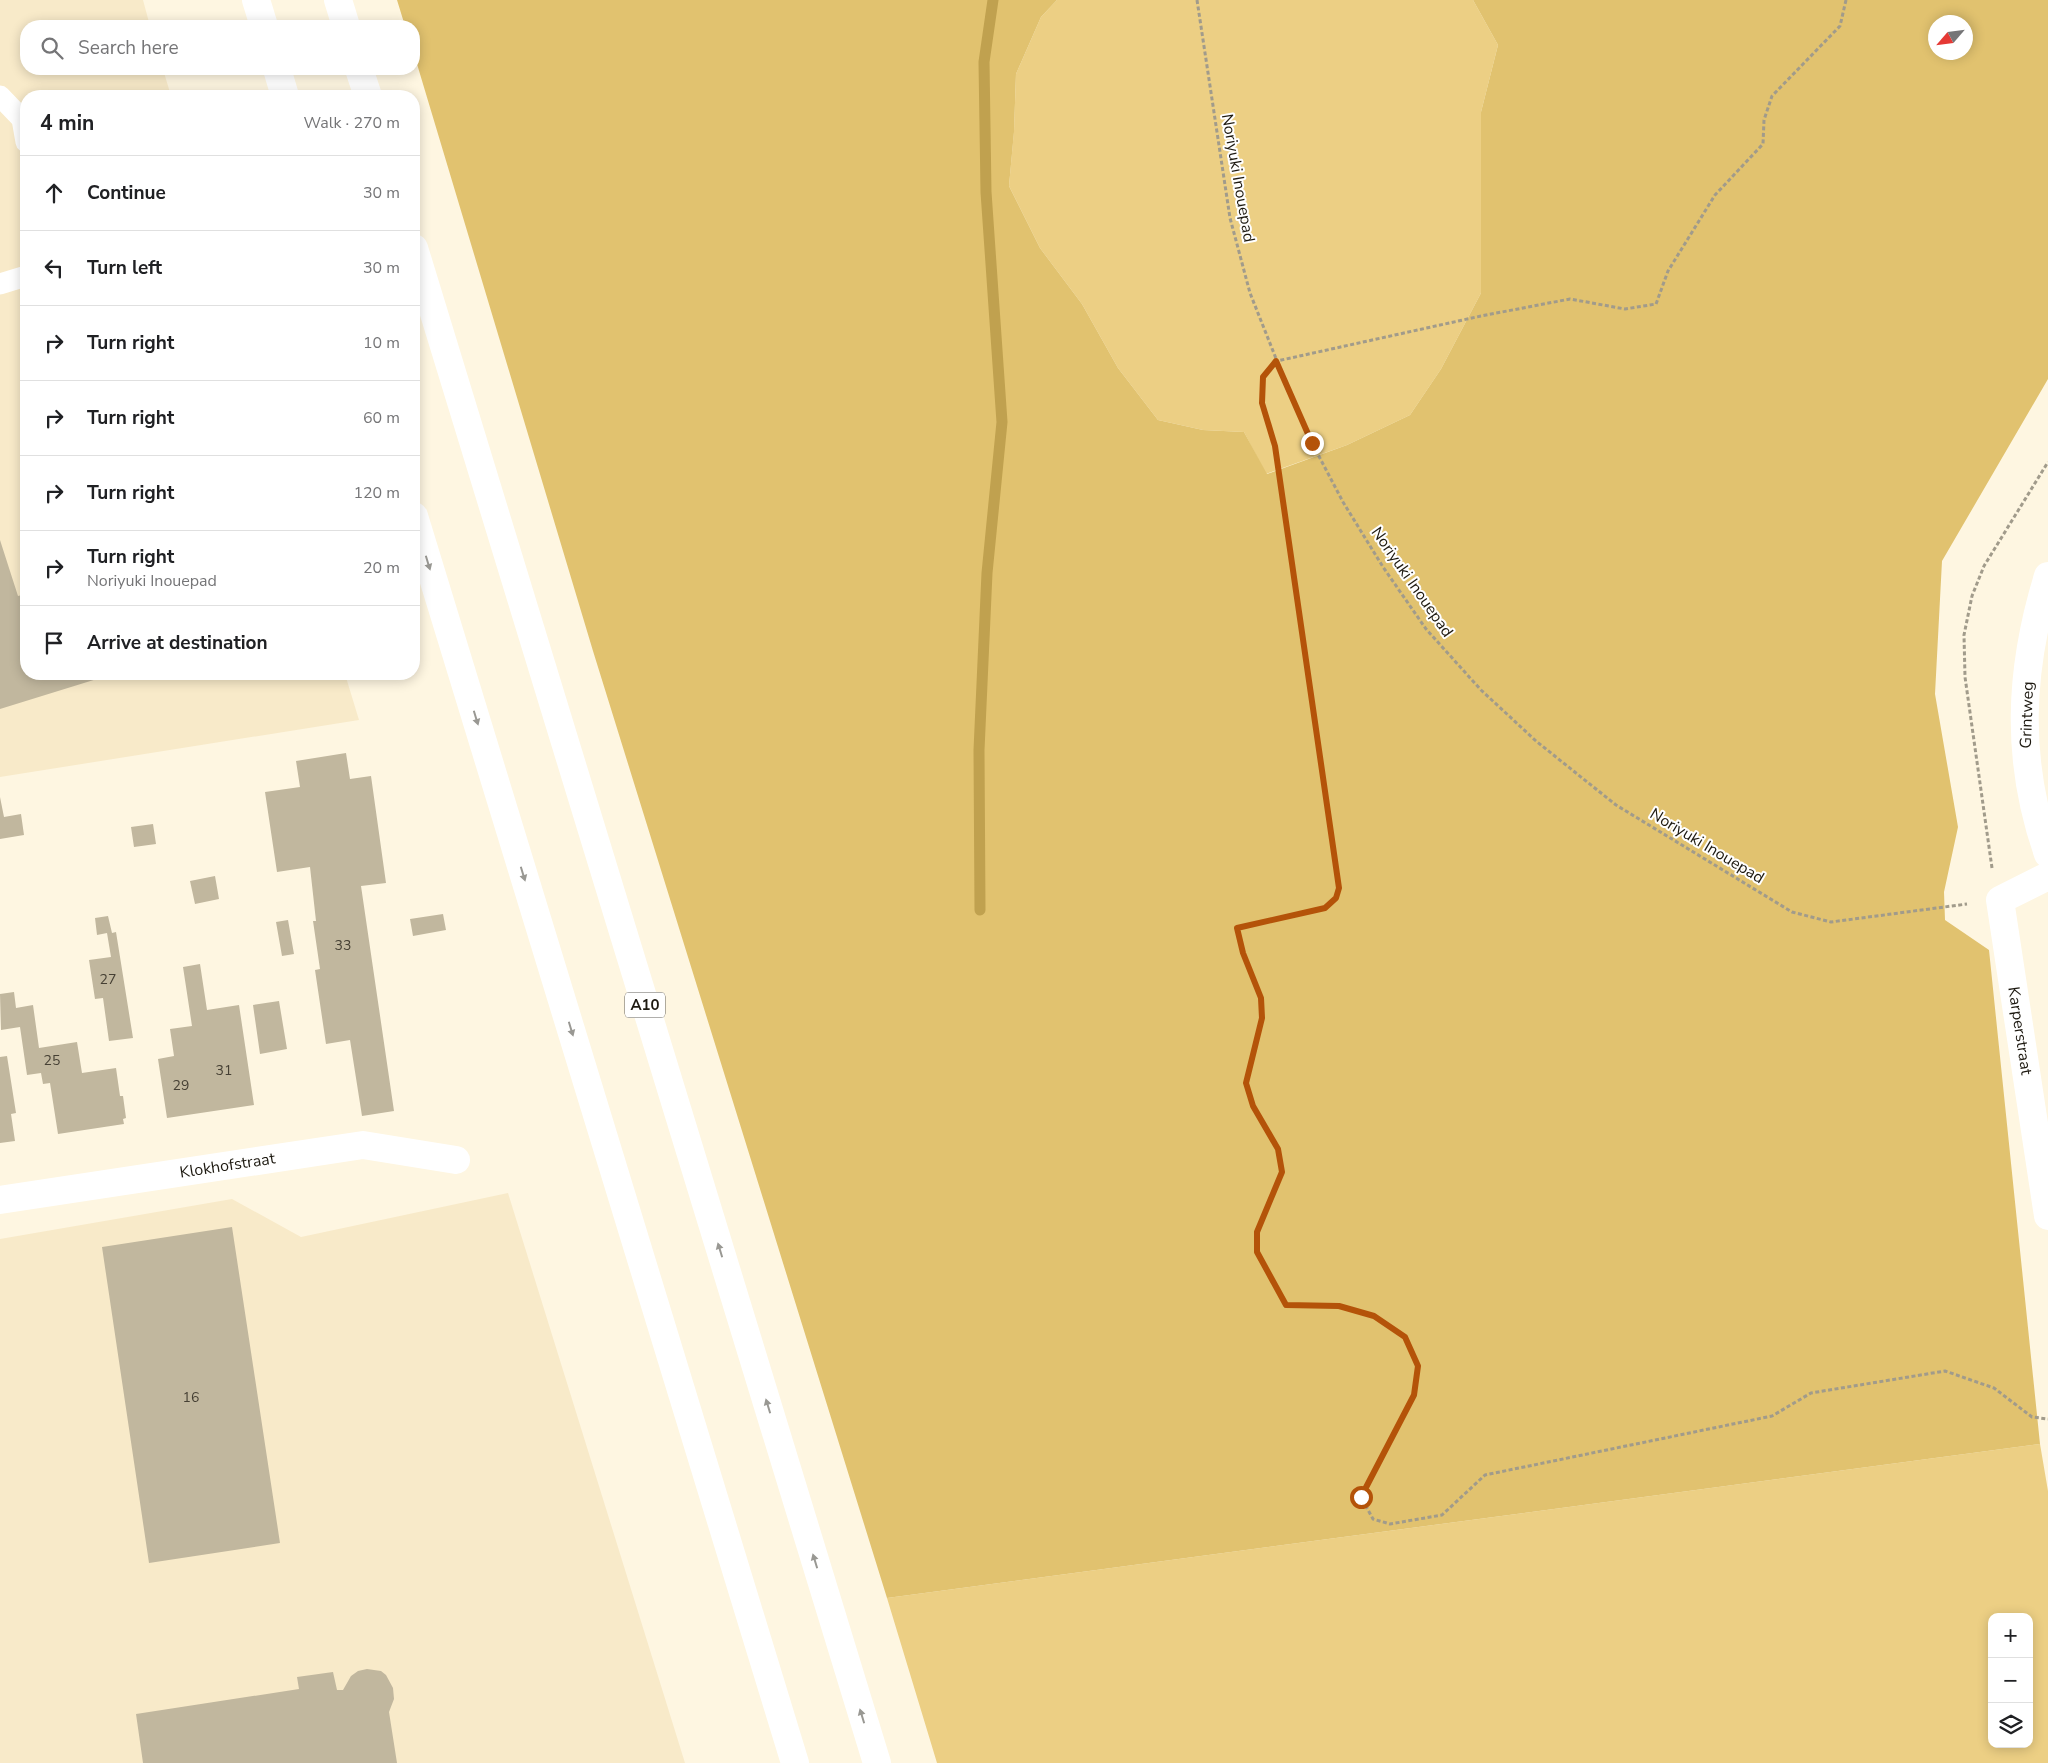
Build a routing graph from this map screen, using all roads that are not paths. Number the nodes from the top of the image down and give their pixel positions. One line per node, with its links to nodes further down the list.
1 (256, 0): 3 (main road)
2 (338, 0): 4 (main road)
3 (262, 20)
4 (344, 20)
5 (279, 75): 7 (main road)
6 (361, 75): 8 (main road)
7 (283, 90)
8 (366, 90)
9 (0, 96): 10 (lane)
10 (20, 117)
11 (420, 268): 22 (main road, A10, one-way to 11)
12 (20, 278): 13 (lane)
13 (0, 284)
14 (420, 536): 21 (main road, one-way to 21)
15 (2048, 576): 16 (main road, Grintweg)
16 (2048, 854)
17 (2048, 876): 20 (main road, Karperstraat)
18 (456, 1160): 19 (main road, Klokhofstraat)
19 (0, 1200)
20 (2048, 1216)
21 (795, 1763)
22 (877, 1763)

